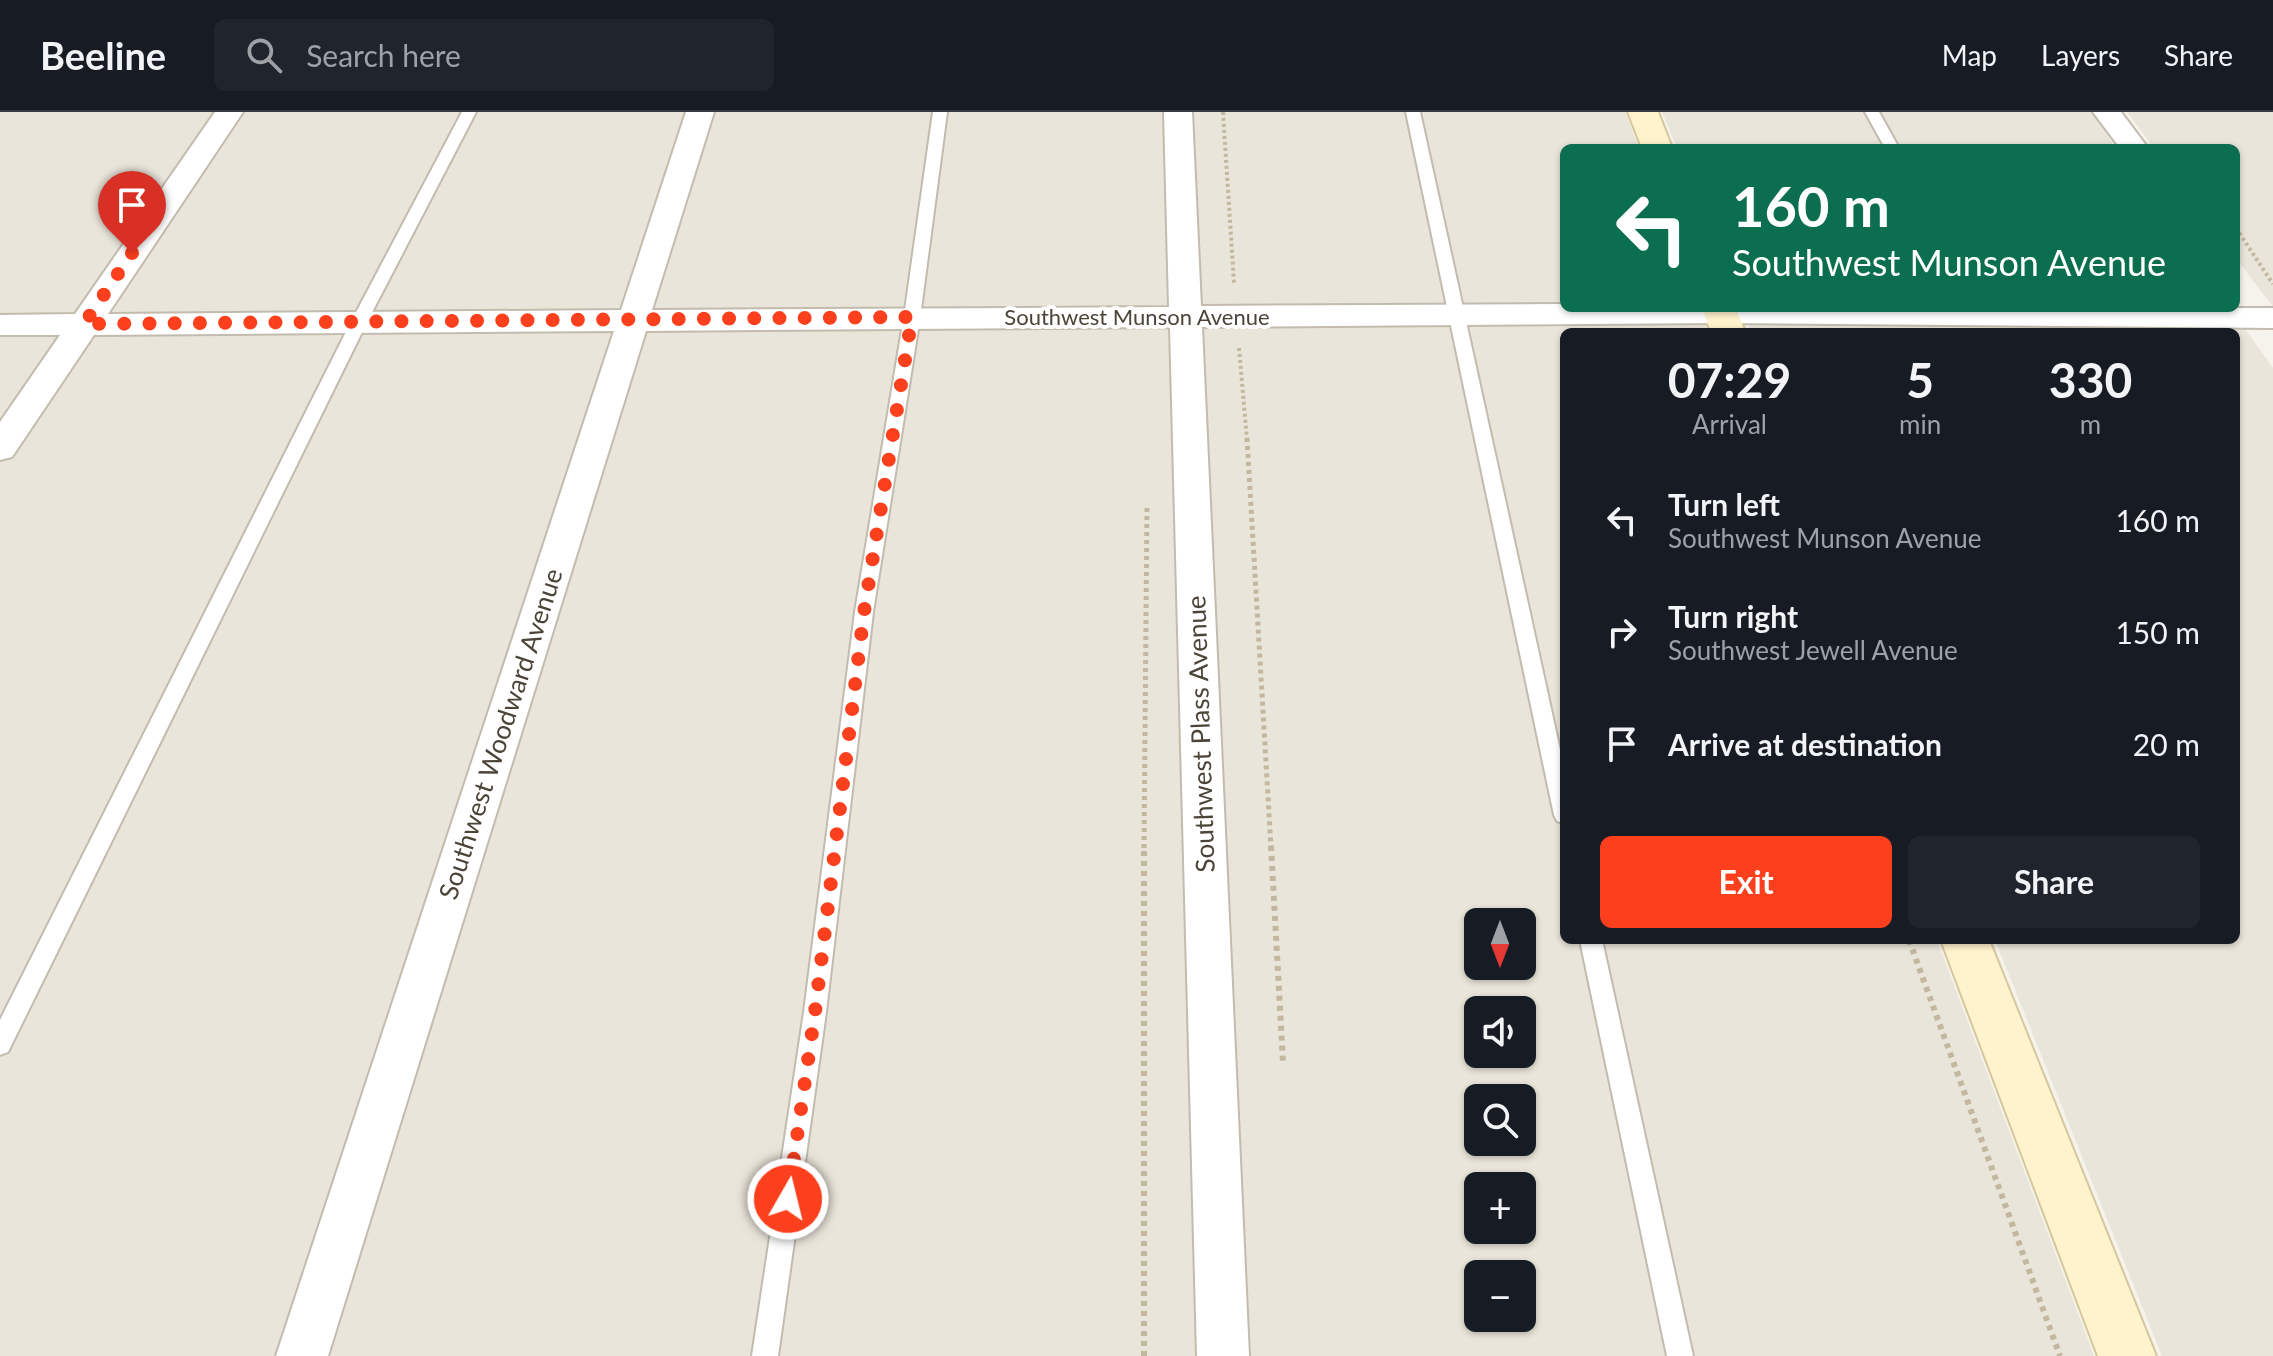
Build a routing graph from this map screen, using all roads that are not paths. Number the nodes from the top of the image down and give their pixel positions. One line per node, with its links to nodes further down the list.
1 (229, 112): 21 (street)
2 (469, 112): 20 (lane)
3 (700, 112): 19 (street, Southwest Woodward Avenue)
4 (940, 112): 16 (lane)
5 (1178, 112): 15 (street, Southwest Plass Avenue)
6 (1413, 112): 17 (lane)
7 (1643, 112): 10 (street)
8 (1872, 112): 11 (lane)
9 (2107, 112): 12 (street)
10 (1655, 144)
11 (1890, 144)
12 (2131, 144)
13 (2240, 291): 22 (street)
14 (1984, 312): 18 (street, Southwest Munson Avenue); 22 (street, Southwest Munson Avenue)
15 (1184, 316): 16 (street, Southwest Munson Avenue); 17 (street, Southwest Munson Avenue); 31 (street, Southwest Plass Avenue)
16 (912, 317): 19 (street, Southwest Munson Avenue); 30 (lane)
17 (1457, 317): 18 (street, Southwest Munson Avenue); 25 (lane)
18 (1723, 318)
19 (633, 319): 20 (street, Southwest Munson Avenue); 29 (street, Southwest Woodward Avenue)
20 (359, 322): 21 (street, Southwest Munson Avenue); 28 (lane)
21 (84, 324): 23 (street, Southwest Munson Avenue); 24 (street)
22 (2268, 324)
23 (0, 325)
24 (0, 448)
25 (1560, 796)
26 (1592, 944): 32 (lane)
27 (1967, 944): 33 (street)
28 (0, 1044)
29 (302, 1356)
30 (765, 1356)
31 (1223, 1356)
32 (1680, 1356)
33 (2127, 1356)

